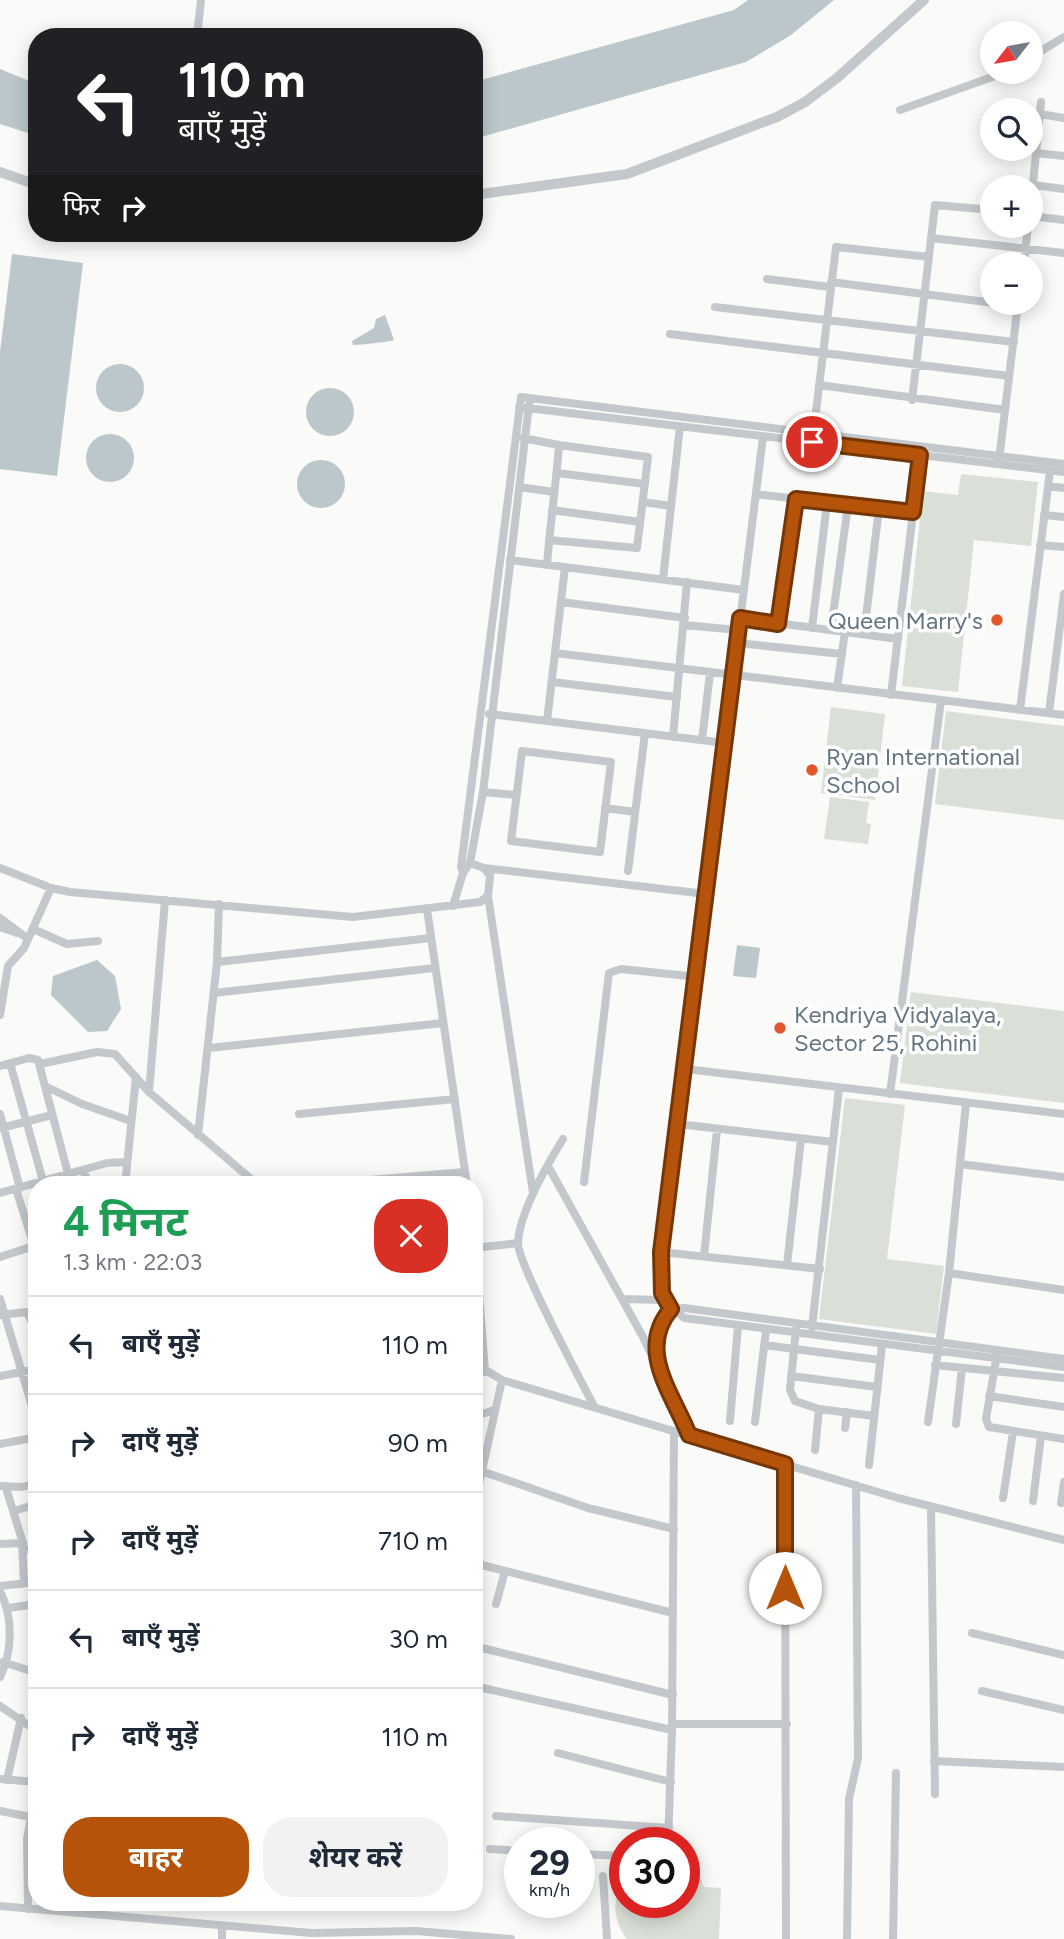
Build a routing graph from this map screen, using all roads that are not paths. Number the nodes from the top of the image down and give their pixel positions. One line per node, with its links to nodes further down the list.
1 (201, 0): 3 (street)
2 (925, 0): 16 (street)
3 (198, 28)
4 (1064, 37): 5 (street)
5 (1043, 50)
6 (980, 81): 7 (street)
7 (901, 110)
8 (1043, 114): 9 (street)
9 (1064, 118)
10 (1043, 154): 11 (street)
11 (1064, 156)
12 (0, 172): 13 (street)
13 (28, 182)
14 (1043, 186): 15 (street)
15 (1064, 189)
16 (483, 194)
17 (980, 208): 20 (street)
18 (1043, 217): 19 (street)
19 (1064, 220)
20 (932, 238): 22 (street); 25 (street)
21 (1027, 238): 22 (street)
22 (1026, 249): 23 (street); 24 (street)
23 (1026, 252)
24 (1064, 253)
25 (929, 257): 27 (street); 28 (street)
26 (766, 279): 27 (street)
27 (831, 285): 28 (street); 32 (street)
28 (925, 294): 29 (street); 33 (street)
29 (980, 300)
30 (715, 307): 32 (street)
31 (1017, 315): 35 (street)
32 (827, 320): 33 (street); 36 (street)
33 (921, 331): 35 (street); 37 (street)
34 (670, 334): 36 (street)
35 (1014, 342): 38 (street)
36 (823, 353): 37 (street); 39 (street)
37 (916, 364): 38 (street); 40 (street)
38 (1009, 376): 42 (street)
39 (819, 385): 40 (street); 46 (street)
40 (912, 400): 42 (street)
41 (524, 408): 43 (street); 45 (street); 46 (street)
42 (1005, 410): 49 (street)
43 (680, 426): 44 (street); 64 (street)
44 (763, 437): 46 (street); 59 (street)
45 (521, 438): 47 (street); 56 (street); 103 (street)
46 (813, 438): 48 (street); 49 (street)
47 (559, 445): 53 (street); 54 (street)
48 (920, 455): 49 (street); 67 (street)
49 (999, 460): 50 (street); 51 (street)
50 (1064, 464)
51 (1049, 471): 52 (street); 55 (street)
52 (1064, 472)
53 (556, 473): 54 (street); 58 (street)
54 (645, 484): 61 (street)
55 (1048, 486): 57 (street); 68 (street)
56 (519, 487): 58 (street); 74 (street)
57 (1064, 488)
58 (554, 492): 66 (street)
59 (756, 494): 60 (street); 79 (street)
60 (796, 499): 62 (street); 84 (street)
61 (643, 502): 64 (street); 70 (street)
62 (827, 503): 63 (street); 85 (street)
63 (848, 505): 65 (street); 87 (street)
64 (671, 506): 77 (street)
65 (879, 509): 67 (street); 89 (street)
66 (552, 510): 70 (street); 71 (street)
67 (913, 512): 90 (street)
68 (1044, 515): 69 (street); 72 (street)
69 (1064, 517)
70 (640, 522): 71 (street)
71 (549, 540): 75 (street)
72 (1040, 545): 73 (street); 102 (street)
73 (1064, 547)
74 (510, 560): 75 (street); 105 (street)
75 (547, 565): 76 (street)
76 (565, 567): 77 (street); 81 (street)
77 (663, 579): 78 (street)
78 (687, 582): 79 (street); 83 (street)
79 (744, 590): 82 (street)
80 (1064, 594): 104 (street)
81 (561, 602): 83 (street); 92 (street)
82 (740, 618): 84 (street); 86 (street)
83 (685, 621): 86 (street); 94 (street)
84 (778, 624): 85 (street)
85 (812, 628): 87 (street)
86 (738, 630): 91 (street)
87 (831, 630): 88 (street)
88 (845, 632): 89 (street); 93 (street)
89 (864, 635): 90 (street)
90 (898, 639): 99 (street)
91 (737, 643): 93 (street); 96 (street)
92 (555, 653): 94 (street); 97 (street)
93 (842, 654): 98 (street)
94 (680, 669): 95 (street); 100 (street)
95 (710, 673): 96 (street); 110 (street)
96 (733, 676): 98 (street); 111 (street)
97 (552, 682): 100 (street); 107 (street)
98 (837, 688): 99 (street)
99 (891, 695): 101 (street)
100 (677, 696): 109 (street)
101 (941, 701): 102 (street); 149 (street)
102 (1020, 710): 104 (street)
103 (482, 713): 105 (street); 120 (street)
104 (1049, 713): 106 (street)
105 (492, 715): 107 (street); 112 (street)
106 (1064, 715)
107 (547, 721): 108 (street)
108 (645, 733): 109 (street); 115 (street)
109 (673, 737): 110 (street)
110 (702, 740): 111 (street)
111 (725, 743): 122 (street)
112 (483, 792): 113 (street); 116 (street)
113 (516, 795): 114 (street); 114 (street)
114 (605, 808): 115 (street)
115 (635, 812): 119 (street)
116 (470, 863): 118 (street); 120 (street)
117 (0, 868): 121 (street)
118 (484, 868): 122 (street); 123 (street)
119 (628, 872)
120 (463, 873): 126 (street)
121 (51, 888): 124 (street); 130 (street)
122 (706, 894): 136 (street)
123 (488, 896): 126 (street); 182 (street)
124 (165, 900): 125 (street); 148 (street)
125 (219, 904): 127 (street); 134 (street)
126 (453, 906): 127 (street)
127 (427, 909): 132 (street)
128 (0, 918): 131 (street)
129 (0, 927): 131 (street)
130 (33, 929): 131 (street); 133 (street)
131 (24, 936): 138 (street)
132 (430, 938): 134 (street); 135 (street)
133 (98, 941)
134 (217, 961): 137 (street)
135 (434, 968): 137 (street); 139 (street)
136 (698, 977): 144 (street); 179 (street)
137 (214, 993): 140 (street)
138 (0, 1014)
139 (443, 1023): 140 (street); 150 (street)
140 (209, 1048): 161 (street)
141 (10, 1063): 142 (street); 143 (street); 156 (street)
142 (40, 1064): 145 (street); 146 (street)
143 (0, 1066)
144 (687, 1069): 147 (street); 158 (street)
145 (136, 1077): 148 (street); 157 (street)
146 (45, 1086): 155 (street); 157 (street)
147 (839, 1087): 149 (street); 164 (street)
148 (149, 1092): 161 (street)
149 (890, 1094): 151 (street)
150 (455, 1099): 153 (street); 169 (street)
151 (967, 1103): 154 (street); 166 (street)
152 (0, 1114): 159 (street)
153 (299, 1114)
154 (1064, 1114)
155 (52, 1115): 156 (street); 170 (street)
156 (27, 1121): 159 (street); 171 (street)
157 (131, 1121): 165 (street)
158 (678, 1124): 160 (street); 188 (street)
159 (2, 1128): 181 (street)
160 (717, 1130): 163 (street); 189 (street)
161 (198, 1135): 175 (street)
162 (563, 1139): 167 (street)
163 (801, 1139): 164 (street); 191 (street)
164 (833, 1142): 192 (street)
165 (127, 1162): 168 (street); 174 (street)
166 (960, 1164): 178 (street); 193 (street)
167 (548, 1166): 182 (street); 196 (street)
168 (84, 1170): 170 (street); 173 (street)
169 (465, 1172): 176 (street); 177 (street)
170 (68, 1175): 172 (street)
171 (42, 1176)
172 (64, 1176)
173 (86, 1176)
174 (126, 1176)
175 (247, 1176)
176 (417, 1176)
177 (466, 1176)
178 (1064, 1177)
179 (584, 1182)
180 (28, 1185): 181 (street)
181 (18, 1188): 183 (street); 184 (street)
182 (533, 1192): 185 (street)
183 (0, 1193)
184 (28, 1222)
185 (518, 1243): 186 (street); 228 (street)
186 (483, 1246)
187 (28, 1248): 190 (street)
188 (661, 1252): 189 (street); 197 (street)
189 (704, 1256): 191 (street)
190 (0, 1257)
191 (787, 1265): 192 (street)
192 (820, 1269): 202 (street)
193 (949, 1273): 194 (street); 208 (street)
194 (1064, 1290)
195 (0, 1299): 200 (street)
196 (622, 1299): 197 (street); 213 (street)
197 (663, 1300): 198 (street)
198 (671, 1309): 201 (street); 204 (street); 213 (street)
199 (28, 1314): 200 (street)
200 (2, 1315): 217 (street)
201 (738, 1326): 203 (street); 235 (street)
202 (812, 1327): 204 (street); 208 (street)
203 (765, 1330): 204 (street); 206 (street)
204 (796, 1330): 207 (street); 209 (street)
205 (483, 1344): 219 (street)
206 (764, 1345): 209 (street); 236 (street)
207 (882, 1345): 208 (street); 212 (street)
208 (938, 1348): 210 (street); 214 (street)
209 (793, 1349): 212 (street); 222 (street)
210 (997, 1355): 211 (street); 215 (street); 220 (street)
211 (1064, 1359)
212 (880, 1360): 225 (street)
213 (656, 1365): 242 (street)
214 (935, 1365): 216 (street); 237 (street)
215 (1064, 1367)
216 (962, 1368): 220 (street); 238 (street)
217 (20, 1370): 218 (street); 221 (street); 226 (street)
218 (28, 1370)
219 (485, 1372): 224 (street)
220 (993, 1372): 223 (street); 227 (street)
221 (0, 1376)
222 (791, 1376): 225 (street); 231 (street)
223 (1064, 1378)
224 (502, 1380): 228 (street); 230 (street)
225 (877, 1387): 234 (street)
226 (28, 1395)
227 (989, 1396): 229 (street); 241 (street)
228 (594, 1406): 240 (street)
229 (1064, 1407)
230 (494, 1409): 233 (street); 248 (street)
231 (818, 1409): 232 (street); 247 (street)
232 (847, 1412): 234 (street); 239 (street)
233 (483, 1413)
234 (874, 1416): 250 (street)
235 (730, 1421)
236 (755, 1422)
237 (929, 1422)
238 (956, 1424)
239 (845, 1428)
240 (674, 1431): 242 (street); 262 (street)
241 (1013, 1432): 243 (street); 256 (street)
242 (689, 1435): 249 (street)
243 (1041, 1436): 245 (street); 257 (street)
244 (28, 1439): 246 (street)
245 (1064, 1439)
246 (0, 1444)
247 (814, 1450)
248 (483, 1461)
249 (785, 1464): 254 (street); 290 (street)
250 (869, 1465)
251 (483, 1472): 262 (street)
252 (1064, 1482): 258 (street)
253 (28, 1484): 255 (street)
254 (856, 1485): 260 (street); 317 (street)
255 (3, 1487): 261 (street)
256 (1003, 1498)
257 (1033, 1501)
258 (1061, 1503)
259 (28, 1507): 261 (street)
260 (931, 1507): 263 (street); 293 (street)
261 (14, 1511): 265 (street)
262 (674, 1529): 276 (street)
263 (1064, 1539)
264 (0, 1544): 265 (street)
265 (23, 1547): 266 (street); 269 (street)
266 (28, 1548)
267 (483, 1565): 268 (street)
268 (505, 1571): 273 (street); 276 (street)
269 (24, 1583): 270 (street); 271 (street)
270 (28, 1583)
271 (0, 1586)
272 (0, 1591): 275 (street)
273 (496, 1604)
274 (28, 1605): 275 (street)
275 (8, 1608): 280 (street)
276 (673, 1613): 285 (street)
277 (972, 1633): 279 (street)
278 (483, 1648): 285 (street)
279 (1064, 1655)
280 (3, 1662): 281 (street); 282 (street)
281 (28, 1670)
282 (0, 1676)
283 (483, 1688): 291 (street)
284 (982, 1691): 287 (street)
285 (673, 1695): 291 (street)
286 (0, 1706): 288 (street)
287 (1064, 1710)
288 (21, 1718): 289 (street); 296 (street)
289 (28, 1724)
290 (787, 1724): 291 (street); 316 (street)
291 (673, 1727): 298 (street)
292 (558, 1753): 298 (street)
293 (934, 1761): 294 (street); 299 (street)
294 (1064, 1767)
295 (896, 1773): 318 (street)
296 (3, 1780): 297 (street)
297 (28, 1781)
298 (671, 1782): 304 (street)
299 (935, 1794)
300 (0, 1811): 302 (street)
301 (496, 1816): 303 (street)
302 (28, 1817)
303 (655, 1827)
304 (669, 1827)
305 (489, 1849): 306 (street)
306 (504, 1849)
307 (603, 1876): 315 (street)
308 (0, 1906): 309 (street)
309 (28, 1909)
310 (50, 1911): 311 (street)
311 (222, 1927): 312 (street); 313 (street)
312 (448, 1936): 314 (street)
313 (222, 1939)
314 (511, 1939)
315 (607, 1939)
316 (786, 1939)
317 (847, 1939)
318 (893, 1939)

